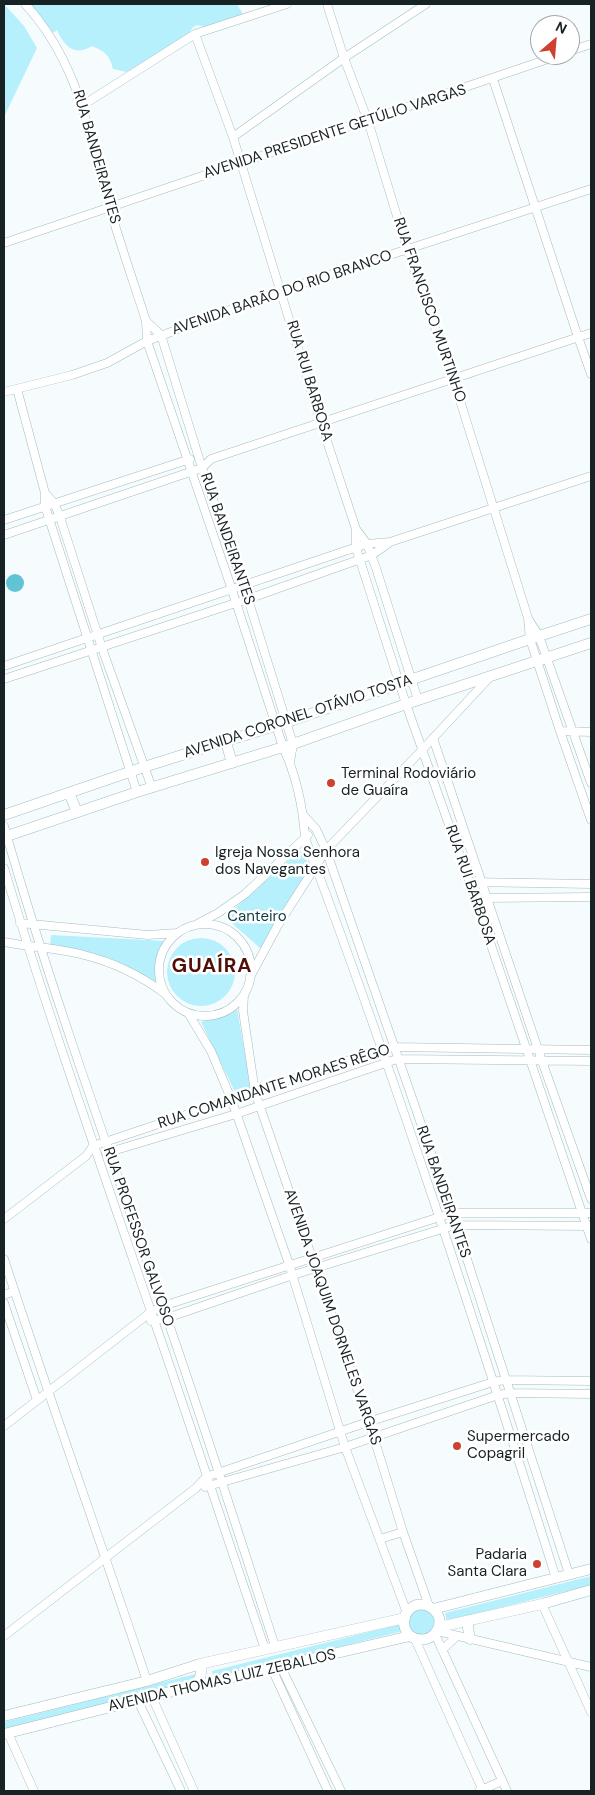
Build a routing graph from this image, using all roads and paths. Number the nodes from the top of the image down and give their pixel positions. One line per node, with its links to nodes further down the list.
1 (25, 4): 9 (street, RUA BANDEIRANTES)
2 (287, 4): 5 (street)
3 (327, 4): 6 (street, RUA FRANCISCO MURTINHO)
4 (426, 4): 6 (street)
5 (195, 34): 9 (street); 11 (street, RUA RUI BARBOSA)
6 (344, 58): 10 (street, RUA FRANCISCO MURTINHO); 11 (street)
7 (532, 65): 8 (street, AVENIDA PRESIDENTE GETÚLIO VARGAS)
8 (493, 79): 10 (street, AVENIDA PRESIDENTE GETÚLIO VARGAS); 15 (street)
9 (83, 106): 14 (street, RUA BANDEIRANTES)
10 (368, 121): 12 (street, AVENIDA PRESIDENTE GETÚLIO VARGAS); 17 (street, RUA FRANCISCO MURTINHO)
11 (233, 137): 12 (street, RUA RUI BARBOSA)
12 (242, 163): 14 (street, AVENIDA PRESIDENTE GETÚLIO VARGAS); 18 (street, RUA RUI BARBOSA)
13 (591, 189): 15 (street, AVENIDA BARÃO DO RIO BRANCO)
14 (109, 207): 16 (street, AVENIDA PRESIDENTE GETÚLIO VARGAS); 19 (street, RUA BANDEIRANTES)
15 (536, 207): 17 (street, AVENIDA BARÃO DO RIO BRANCO); 22 (street)
16 (4, 243)
17 (408, 249): 18 (street, AVENIDA BARÃO DO RIO BRANCO); 25 (street, RUA FRANCISCO MURTINHO)
18 (280, 291): 21 (street, AVENIDA BARÃO DO RIO BRANCO); 28 (street, RUA RUI BARBOSA)
19 (146, 321): 21 (street, RUA BANDEIRANTES); 23 (street, RUA BANDEIRANTES)
20 (591, 333): 22 (street)
21 (161, 335): 23 (street, AVENIDA BARÃO DO RIO BRANCO); 29 (street, RUA BANDEIRANTES)
22 (578, 338): 24 (street); 25 (street)
23 (147, 340): 26 (street, AVENIDA BARÃO DO RIO BRANCO); 31 (street, RUA BANDEIRANTES)
24 (591, 374)
25 (453, 378): 28 (street); 38 (street, RUA FRANCISCO MURTINHO)
26 (17, 389): 27 (street, AVENIDA BARÃO DO RIO BRANCO); 35 (street)
27 (4, 392)
28 (321, 423): 30 (street); 42 (street, RUA RUI BARBOSA)
29 (198, 456): 30 (street); 31 (street); 32 (street, RUA BANDEIRANTES)
30 (211, 459): 32 (street)
31 (187, 460): 33 (street, RUA BANDEIRANTES); 36 (street)
32 (202, 468): 33 (street); 43 (street, RUA BANDEIRANTES)
33 (191, 472): 39 (street); 45 (street, RUA BANDEIRANTES)
34 (591, 476): 38 (street)
35 (45, 493): 36 (street); 37 (street)
36 (54, 503): 37 (street); 39 (street)
37 (45, 506): 40 (street); 41 (street)
38 (493, 508): 46 (street); 63 (street, RUA FRANCISCO MURTINHO)
39 (60, 517): 41 (street); 62 (street)
40 (4, 520)
41 (50, 520): 44 (street); 64 (street)
42 (356, 529): 47 (street, RUA RUI BARBOSA); 48 (street, RUA RUI BARBOSA)
43 (224, 531): 45 (street); 53 (street, RUA BANDEIRANTES)
44 (4, 535)
45 (213, 535): 54 (street, RUA BANDEIRANTES)
46 (390, 542): 47 (street); 49 (street)
47 (367, 544): 48 (street); 49 (street, RUA RUI BARBOSA)
48 (356, 548): 50 (street, RUA RUI BARBOSA); 51 (street)
49 (372, 555): 50 (street); 58 (street, RUA RUI BARBOSA)
50 (360, 559): 52 (street); 59 (street, RUA RUI BARBOSA)
51 (302, 566): 52 (street); 53 (street)
52 (307, 578): 55 (street)
53 (244, 586): 54 (street); 55 (street, RUA BANDEIRANTES)
54 (232, 590): 56 (street, RUA BANDEIRANTES); 57 (street)
55 (248, 599): 56 (street); 68 (street, RUA BANDEIRANTES)
56 (236, 603): 61 (street); 70 (street, RUA BANDEIRANTES)
57 (164, 613): 61 (street); 62 (street)
58 (391, 616): 59 (street); 74 (street, RUA RUI BARBOSA)
59 (379, 619): 75 (street, RUA RUI BARBOSA)
60 (591, 619): 63 (main road, AVENIDA CORONEL OTÁVIO TOSTA)
61 (168, 626): 66 (street)
62 (98, 635): 64 (street); 66 (street)
63 (535, 637): 69 (street, RUA FRANCISCO MURTINHO); 74 (main road, AVENIDA CORONEL OTÁVIO TOSTA)
64 (88, 639): 67 (street); 71 (street)
65 (591, 643): 69 (main road, AVENIDA CORONEL OTÁVIO TOSTA)
66 (102, 648): 67 (street); 90 (street)
67 (91, 651): 73 (street); 91 (street)
68 (267, 657): 70 (street); 78 (street, RUA BANDEIRANTES)
69 (542, 659): 72 (main road, AVENIDA CORONEL OTÁVIO TOSTA); 80 (street, RUA FRANCISCO MURTINHO); 81 (street, RUA FRANCISCO MURTINHO)
70 (255, 660): 79 (street, RUA BANDEIRANTES)
71 (4, 666)
72 (490, 677): 76 (main road, AVENIDA CORONEL OTÁVIO TOSTA); 83 (street)
73 (4, 679)
74 (412, 680): 75 (main road, AVENIDA CORONEL OTÁVIO TOSTA); 76 (street, RUA RUI BARBOSA)
75 (399, 684): 77 (street, RUA RUI BARBOSA); 78 (main road, AVENIDA CORONEL OTÁVIO TOSTA)
76 (418, 700): 77 (main road, AVENIDA CORONEL OTÁVIO TOSTA)
77 (406, 704): 85 (main road, AVENIDA CORONEL OTÁVIO TOSTA); 87 (street, RUA RUI BARBOSA)
78 (287, 722): 79 (main road, AVENIDA CORONEL OTÁVIO TOSTA); 85 (street, RUA BANDEIRANTES)
79 (276, 726): 84 (main road, AVENIDA CORONEL OTÁVIO TOSTA); 86 (street, RUA BANDEIRANTES)
80 (560, 731): 81 (street); 93 (street, RUA FRANCISCO MURTINHO)
81 (574, 732): 82 (street); 92 (street, RUA FRANCISCO MURTINHO)
82 (591, 732)
83 (433, 738): 87 (street); 98 (street, RUA RUI BARBOSA)
84 (226, 742): 88 (main road); 90 (main road, AVENIDA CORONEL OTÁVIO TOSTA)
85 (293, 744): 86 (main road, AVENIDA CORONEL OTÁVIO TOSTA); 89 (street, RUA BANDEIRANTES)
86 (283, 747): 88 (main road, AVENIDA CORONEL OTÁVIO TOSTA); 89 (street, RUA BANDEIRANTES)
87 (423, 749): 101 (street, RUA RUI BARBOSA); 107 (street)
88 (232, 763): 95 (main road, AVENIDA CORONEL OTÁVIO TOSTA)
89 (290, 763): 102 (street, RUA BANDEIRANTES)
90 (144, 767): 91 (main road, AVENIDA CORONEL OTÁVIO TOSTA); 95 (street)
91 (131, 772): 96 (street); 97 (main road, AVENIDA CORONEL OTÁVIO TOSTA)
92 (588, 772): 93 (street); 94 (street, RUA FRANCISCO MURTINHO)
93 (576, 775): 103 (street, RUA FRANCISCO MURTINHO)
94 (591, 783)
95 (152, 788): 96 (main road, AVENIDA CORONEL OTÁVIO TOSTA)
96 (137, 792): 99 (main road, AVENIDA CORONEL OTÁVIO TOSTA)
97 (69, 793): 99 (main road); 100 (main road, AVENIDA CORONEL OTÁVIO TOSTA)
98 (458, 811): 101 (street); 111 (street, RUA RUI BARBOSA)
99 (77, 812): 105 (main road, AVENIDA CORONEL OTÁVIO TOSTA)
100 (4, 815)
101 (446, 815): 110 (street, RUA RUI BARBOSA)
102 (304, 816): 104 (street, RUA BANDEIRANTES); 106 (street, RUA BANDEIRANTES)
103 (591, 820)
104 (316, 828): 106 (street); 107 (street, RUA BANDEIRANTES)
105 (5, 833): 119 (street, RUA PROFESSOR GALVOSO)
106 (305, 838): 108 (street, RUA BANDEIRANTES); 120 (street)
107 (326, 850): 108 (street); 116 (street, RUA BANDEIRANTES)
108 (315, 864): 117 (street, RUA BANDEIRANTES); 127 (street)
109 (4, 868): 118 (street, RUA PROFESSOR GALVOSO)
110 (470, 882): 111 (street); 114 (street, RUA RUI BARBOSA)
111 (483, 882): 112 (street); 115 (street, RUA RUI BARBOSA)
112 (591, 884)
113 (591, 897): 115 (street)
114 (476, 898): 115 (street); 126 (street, RUA RUI BARBOSA)
115 (488, 898): 125 (street, RUA RUI BARBOSA)
116 (349, 918): 117 (street); 133 (street, RUA BANDEIRANTES)
117 (336, 922): 135 (street, RUA BANDEIRANTES)
118 (20, 923): 119 (street); 123 (street, RUA PROFESSOR GALVOSO)
119 (33, 924): 121 (street); 124 (street, RUA PROFESSOR GALVOSO)
120 (195, 925): 121 (street); 127 (street)
121 (177, 933): 128 (street)
122 (4, 942): 123 (street)
123 (27, 946): 124 (street); 132 (street, RUA PROFESSOR GALVOSO)
124 (41, 948): 128 (street); 131 (street, RUA PROFESSOR GALVOSO)
125 (512, 971): 126 (street); 136 (street, RUA RUI BARBOSA)
126 (501, 973): 137 (street, RUA RUI BARBOSA)
127 (250, 977): 129 (street)
128 (165, 994): 130 (street)
129 (244, 995): 130 (street); 145 (street, AVENIDA JOAQUIM DORNELES VARGAS)
130 (188, 1013): 146 (street, AVENIDA JOAQUIM DORNELES VARGAS)
131 (67, 1026): 132 (street); 153 (street, RUA PROFESSOR GALVOSO)
132 (55, 1029): 155 (street, RUA PROFESSOR GALVOSO)
133 (394, 1047): 134 (street, RUA COMANDANTE MORAES RÊGO); 135 (street, RUA COMANDANTE MORAES RÊGO); 139 (street, RUA BANDEIRANTES)
134 (461, 1048): 137 (street, RUA COMANDANTE MORAES RÊGO); 140 (street)
135 (382, 1049): 144 (street, RUA BANDEIRANTES); 145 (street, RUA COMANDANTE MORAES RÊGO)
136 (538, 1049): 137 (street, RUA COMANDANTE MORAES RÊGO); 138 (street, RUA COMANDANTE MORAES RÊGO); 142 (street, RUA RUI BARBOSA)
137 (526, 1050): 141 (street, RUA RUI BARBOSA)
138 (591, 1050)
139 (397, 1059): 140 (street, RUA COMANDANTE MORAES RÊGO); 144 (street, RUA COMANDANTE MORAES RÊGO); 148 (street, RUA BANDEIRANTES)
140 (462, 1060): 141 (street, RUA COMANDANTE MORAES RÊGO)
141 (530, 1061): 142 (street, RUA COMANDANTE MORAES RÊGO); 152 (street, RUA RUI BARBOSA)
142 (542, 1061): 143 (street, RUA COMANDANTE MORAES RÊGO); 151 (street, RUA RUI BARBOSA)
143 (591, 1061)
144 (386, 1062): 147 (street, RUA COMANDANTE MORAES RÊGO); 150 (street, RUA BANDEIRANTES)
145 (255, 1092): 146 (street, RUA COMANDANTE MORAES RÊGO); 147 (street, AVENIDA JOAQUIM DORNELES VARGAS)
146 (232, 1101): 149 (street, AVENIDA JOAQUIM DORNELES VARGAS); 153 (street, RUA COMANDANTE MORAES RÊGO)
147 (260, 1106): 149 (street, RUA COMANDANTE MORAES RÊGO); 175 (street, AVENIDA JOAQUIM DORNELES VARGAS)
148 (415, 1110): 150 (street); 154 (street, RUA BANDEIRANTES)
149 (236, 1114): 157 (street, RUA COMANDANTE MORAES RÊGO); 178 (street, AVENIDA JOAQUIM DORNELES VARGAS)
150 (404, 1114): 156 (street, RUA BANDEIRANTES)
151 (568, 1135): 152 (street); 160 (street, RUA RUI BARBOSA)
152 (557, 1139): 163 (street, RUA RUI BARBOSA)
153 (105, 1142): 155 (street, RUA COMANDANTE MORAES RÊGO); 157 (street, RUA PROFESSOR GALVOSO)
154 (427, 1143): 156 (street); 161 (street, RUA BANDEIRANTES)
155 (93, 1146): 158 (street); 159 (street, RUA PROFESSOR GALVOSO)
156 (415, 1146): 164 (street, RUA BANDEIRANTES)
157 (109, 1152): 159 (street, RUA COMANDANTE MORAES RÊGO); 166 (street, RUA PROFESSOR GALVOSO)
158 (86, 1156): 159 (street, RUA COMANDANTE MORAES RÊGO); 165 (street)
159 (97, 1156): 167 (street, RUA PROFESSOR GALVOSO)
160 (591, 1199)
161 (452, 1213): 162 (street); 164 (street); 168 (street, RUA BANDEIRANTES)
162 (519, 1213): 163 (street); 169 (street)
163 (587, 1213): 170 (street, RUA RUI BARBOSA)
164 (438, 1217): 171 (street, RUA BANDEIRANTES); 172 (street)
165 (4, 1219)
166 (133, 1220): 167 (street); 177 (street, RUA PROFESSOR GALVOSO)
167 (121, 1224): 179 (street, RUA PROFESSOR GALVOSO)
168 (455, 1225): 169 (street); 171 (street); 183 (street, RUA BANDEIRANTES)
169 (520, 1225): 170 (street)
170 (589, 1226): 173 (street, RUA RUI BARBOSA)
171 (443, 1229): 174 (street); 185 (street, RUA BANDEIRANTES)
172 (378, 1236): 174 (street); 175 (street)
173 (591, 1239)
174 (381, 1248): 180 (street)
175 (312, 1257): 178 (street); 180 (street, AVENIDA JOAQUIM DORNELES VARGAS)
176 (4, 1259): 182 (street)
177 (147, 1262): 179 (street); 187 (street, RUA PROFESSOR GALVOSO)
178 (289, 1264): 181 (street, AVENIDA JOAQUIM DORNELES VARGAS); 187 (street)
179 (135, 1266): 188 (street, RUA PROFESSOR GALVOSO)
180 (316, 1269): 181 (street); 206 (street, AVENIDA JOAQUIM DORNELES VARGAS)
181 (293, 1276): 189 (street); 210 (street, AVENIDA JOAQUIM DORNELES VARGAS)
182 (14, 1291): 184 (street); 198 (street)
183 (477, 1292): 185 (street); 192 (street, RUA BANDEIRANTES)
184 (4, 1295)
185 (465, 1296): 193 (street, RUA BANDEIRANTES)
186 (4, 1303): 204 (street)
187 (163, 1306): 188 (street); 189 (street, RUA PROFESSOR GALVOSO)
188 (151, 1312): 190 (street); 191 (street, RUA PROFESSOR GALVOSO)
189 (167, 1318): 191 (street); 203 (street, RUA PROFESSOR GALVOSO)
190 (142, 1320): 191 (street); 198 (street)
191 (155, 1321): 205 (street, RUA PROFESSOR GALVOSO)
192 (487, 1324): 193 (street); 194 (street, RUA BANDEIRANTES)
193 (476, 1328): 197 (street, RUA BANDEIRANTES)
194 (505, 1380): 195 (street); 197 (street); 199 (street, RUA BANDEIRANTES)
195 (555, 1380): 196 (street); 200 (street)
196 (591, 1381)
197 (493, 1382): 202 (street, RUA BANDEIRANTES); 206 (street)
198 (47, 1392): 204 (street); 224 (street)
199 (510, 1393): 200 (street); 202 (street); 207 (street, RUA BANDEIRANTES)
200 (556, 1394): 201 (street)
201 (591, 1394)
202 (498, 1395): 209 (street, RUA BANDEIRANTES); 211 (street)
203 (194, 1399): 205 (street); 215 (street, RUA PROFESSOR GALVOSO)
204 (37, 1400): 208 (street)
205 (182, 1403): 216 (street, RUA PROFESSOR GALVOSO)
206 (368, 1422): 210 (street); 211 (street, AVENIDA JOAQUIM DORNELES VARGAS)
207 (520, 1425): 209 (street); 213 (street, RUA BANDEIRANTES)
208 (4, 1426)
209 (508, 1428): 214 (street, RUA BANDEIRANTES)
210 (340, 1432): 212 (street, AVENIDA JOAQUIM DORNELES VARGAS); 215 (street)
211 (374, 1438): 212 (street); 220 (street, AVENIDA JOAQUIM DORNELES VARGAS)
212 (346, 1447): 217 (street); 221 (street, AVENIDA JOAQUIM DORNELES VARGAS)
213 (532, 1462): 214 (street); 222 (street, RUA BANDEIRANTES)
214 (520, 1466): 223 (street, RUA BANDEIRANTES)
215 (219, 1473): 216 (street); 217 (street, RUA PROFESSOR GALVOSO)
216 (206, 1477): 218 (street, RUA PROFESSOR GALVOSO); 219 (street)
217 (222, 1483): 218 (street); 225 (street, RUA PROFESSOR GALVOSO)
218 (209, 1486): 219 (street); 226 (street, RUA PROFESSOR GALVOSO)
219 (196, 1488): 224 (street)
220 (403, 1532): 221 (street); 232 (street, AVENIDA JOAQUIM DORNELES VARGAS)
221 (380, 1539): 233 (street, AVENIDA JOAQUIM DORNELES VARGAS)
222 (558, 1543): 223 (street); 228 (street, RUA BANDEIRANTES)
223 (546, 1547): 229 (street, RUA BANDEIRANTES)
224 (106, 1558): 236 (street); 247 (street)
225 (247, 1558): 226 (street); 240 (street, RUA PROFESSOR GALVOSO)
226 (235, 1562): 241 (street, RUA PROFESSOR GALVOSO)
227 (591, 1569): 228 (main road, AVENIDA THOMAS LUIZ ZEBALLOS)
228 (569, 1574): 229 (main road, AVENIDA THOMAS LUIZ ZEBALLOS)
229 (556, 1578): 232 (main road, AVENIDA THOMAS LUIZ ZEBALLOS)
230 (591, 1590): 231 (main road, AVENIDA THOMAS LUIZ ZEBALLOS)
231 (542, 1604): 234 (main road, AVENIDA THOMAS LUIZ ZEBALLOS); 243 (street)
232 (431, 1608): 233 (main road, AVENIDA THOMAS LUIZ ZEBALLOS); 235 (main road, AVENIDA JOAQUIM DORNELES VARGAS)
233 (406, 1615): 238 (main road, AVENIDA JOAQUIM DORNELES VARGAS); 240 (main road, AVENIDA THOMAS LUIZ ZEBALLOS)
234 (469, 1620): 235 (main road, AVENIDA THOMAS LUIZ ZEBALLOS); 239 (main road)
235 (437, 1631): 237 (street); 238 (main road, AVENIDA THOMAS LUIZ ZEBALLOS); 242 (street, AVENIDA JOAQUIM DORNELES VARGAS)
236 (4, 1636)
237 (457, 1636): 239 (street); 242 (street)
238 (413, 1637): 246 (main road, AVENIDA THOMAS LUIZ ZEBALLOS); 264 (street, AVENIDA JOAQUIM DORNELES VARGAS)
239 (470, 1639): 243 (street)
240 (275, 1646): 241 (main road, AVENIDA THOMAS LUIZ ZEBALLOS)
241 (265, 1649): 244 (main road, AVENIDA THOMAS LUIZ ZEBALLOS)
242 (442, 1650): 258 (street, AVENIDA JOAQUIM DORNELES VARGAS)
243 (568, 1661): 245 (street); 251 (street)
244 (200, 1664): 247 (main road, AVENIDA THOMAS LUIZ ZEBALLOS); 248 (main road)
245 (591, 1666)
246 (276, 1668): 248 (main road, AVENIDA THOMAS LUIZ ZEBALLOS); 255 (street); 257 (street)
247 (147, 1681): 252 (main road, AVENIDA THOMAS LUIZ ZEBALLOS)
248 (182, 1689): 249 (main road, AVENIDA THOMAS LUIZ ZEBALLOS)
249 (152, 1697): 250 (main road, AVENIDA THOMAS LUIZ ZEBALLOS); 254 (street)
250 (138, 1701): 253 (main road, AVENIDA THOMAS LUIZ ZEBALLOS); 256 (street)
251 (591, 1712)
252 (4, 1715)
253 (6, 1734): 259 (street)
254 (179, 1758): 256 (street); 261 (street)
255 (327, 1759): 257 (street); 263 (street)
256 (168, 1763): 260 (street)
257 (316, 1763): 262 (street)
258 (502, 1781): 264 (street); 265 (street, AVENIDA JOAQUIM DORNELES VARGAS)
259 (34, 1791)
260 (181, 1791)
261 (194, 1791)
262 (328, 1791)
263 (342, 1791)
264 (481, 1791)
265 (507, 1791)

